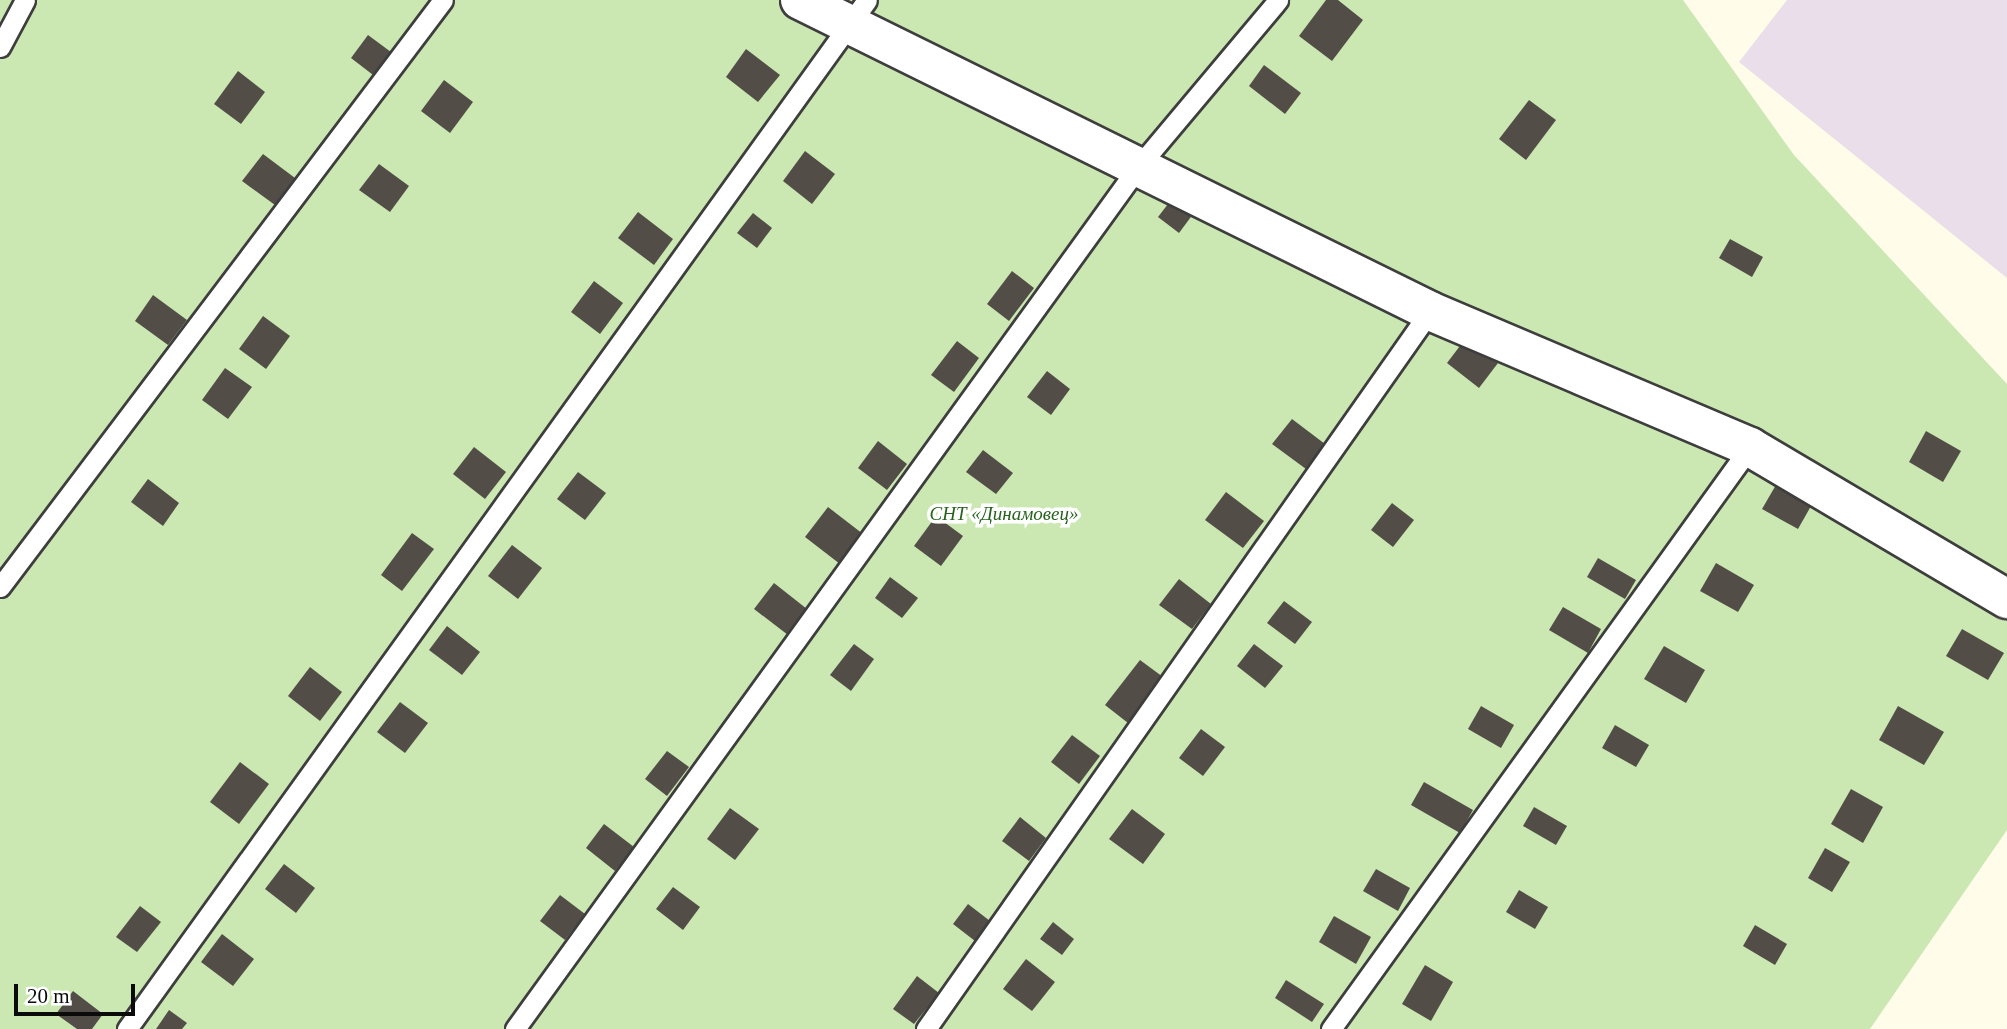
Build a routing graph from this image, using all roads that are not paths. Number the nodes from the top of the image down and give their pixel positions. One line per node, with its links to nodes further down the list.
1 (25, 0): 6 (lane)
2 (443, 0): 10 (lane)
3 (800, 0): 5 (street)
4 (1278, 0): 7 (lane)
5 (858, 12): 7 (street); 12 (lane)
6 (0, 47)
7 (1138, 167): 8 (street); 13 (lane)
8 (1430, 312): 9 (street); 14 (lane)
9 (1750, 447): 11 (street); 15 (lane)
10 (0, 587)
11 (2007, 599)
12 (127, 1029)
13 (515, 1029)
14 (926, 1029)
15 (1331, 1029)

